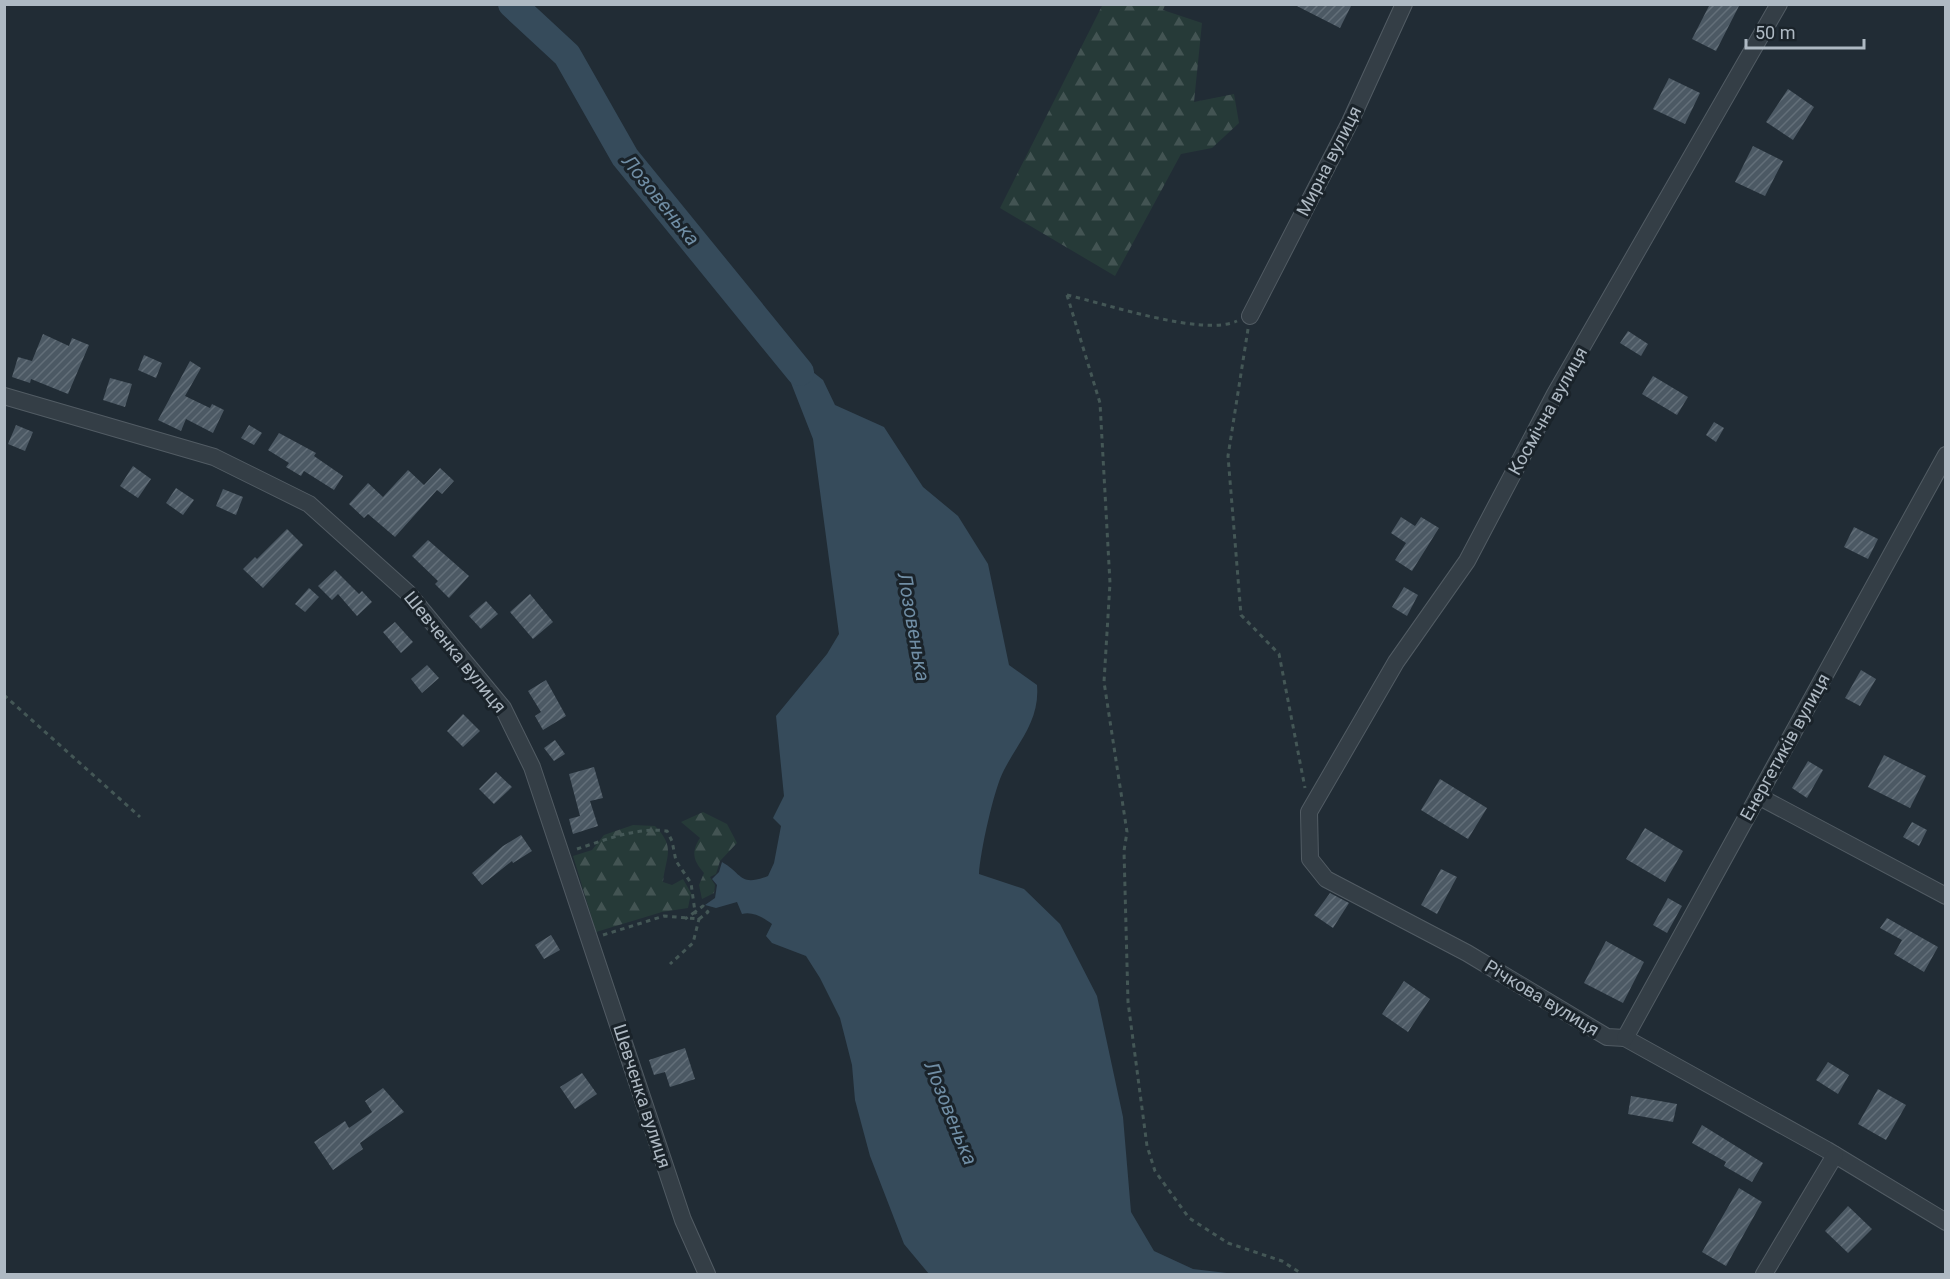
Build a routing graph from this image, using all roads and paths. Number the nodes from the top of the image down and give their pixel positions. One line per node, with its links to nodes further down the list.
1 (1404, 4): 3 (street, Мирна вулиця)
2 (1779, 4): 8 (street, Космічна вулиця)
3 (1250, 316): 8 (path); 21 (path)
4 (4, 396): 10 (street, Шевченка вулиця)
5 (1946, 455): 7 (street, Енергетиків вулиця)
6 (4, 695): 9 (path)
7 (1758, 796): 11 (street); 17 (street, Енергетиків вулиця)
8 (1309, 812): 17 (street, Річкова вулиця)
9 (140, 817)
10 (561, 855): 12 (path); 15 (street, Шевченка вулиця)
11 (1946, 896)
12 (695, 912): 13 (path); 14 (path); 14 (path)
13 (685, 919): 14 (path); 15 (path)
14 (699, 919): 16 (path)
15 (590, 939): 20 (street, Шевченка вулиця)
16 (670, 964)
17 (1625, 1038): 18 (street, Річкова вулиця)
18 (1835, 1155): 19 (street, Річкова вулиця); 22 (street)
19 (1946, 1221)
20 (707, 1275)
21 (1302, 1275)
22 (1764, 1275)

